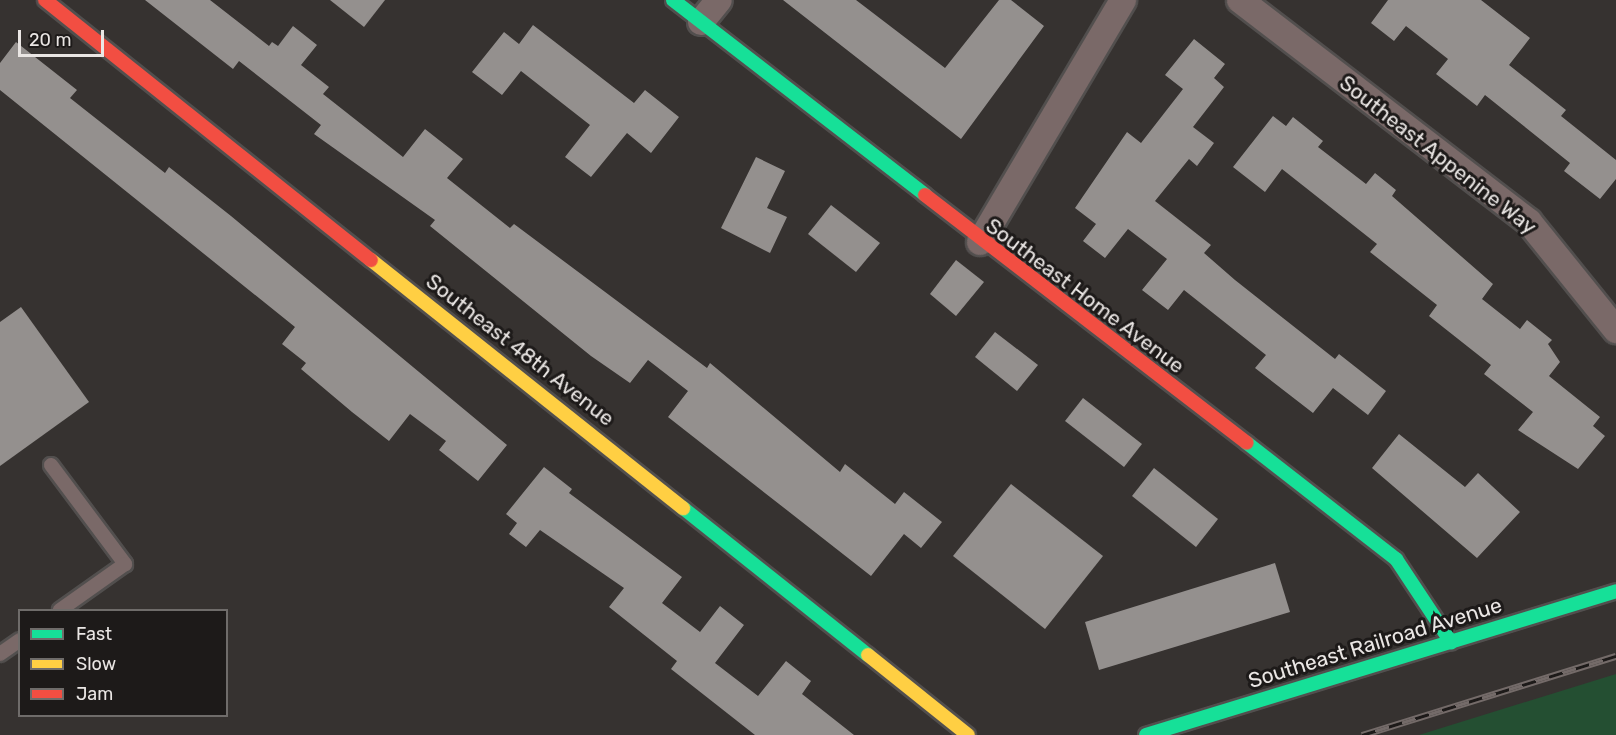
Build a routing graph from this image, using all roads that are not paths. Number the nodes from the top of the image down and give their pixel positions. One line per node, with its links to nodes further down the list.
1 (45, 0): 15 (street, Southeast 48th Avenue)
2 (673, 0): 6 (street, Southeast Home Avenue)
3 (719, 0): 6 (street)
4 (1123, 0): 7 (street)
5 (1240, 0): 8 (street, Southeast Appenine Way)
6 (701, 22): 7 (street, Southeast Home Avenue)
7 (980, 242): 13 (street, Southeast Home Avenue)
8 (1616, 330)
9 (51, 465): 11 (lane)
10 (1616, 591): 13 (street, Southeast Railroad Avenue)
11 (61, 609)
12 (18, 641): 14 (lane)
13 (1451, 642): 16 (street, Southeast Railroad Avenue)
14 (0, 654)
15 (968, 735)
16 (1146, 735)

